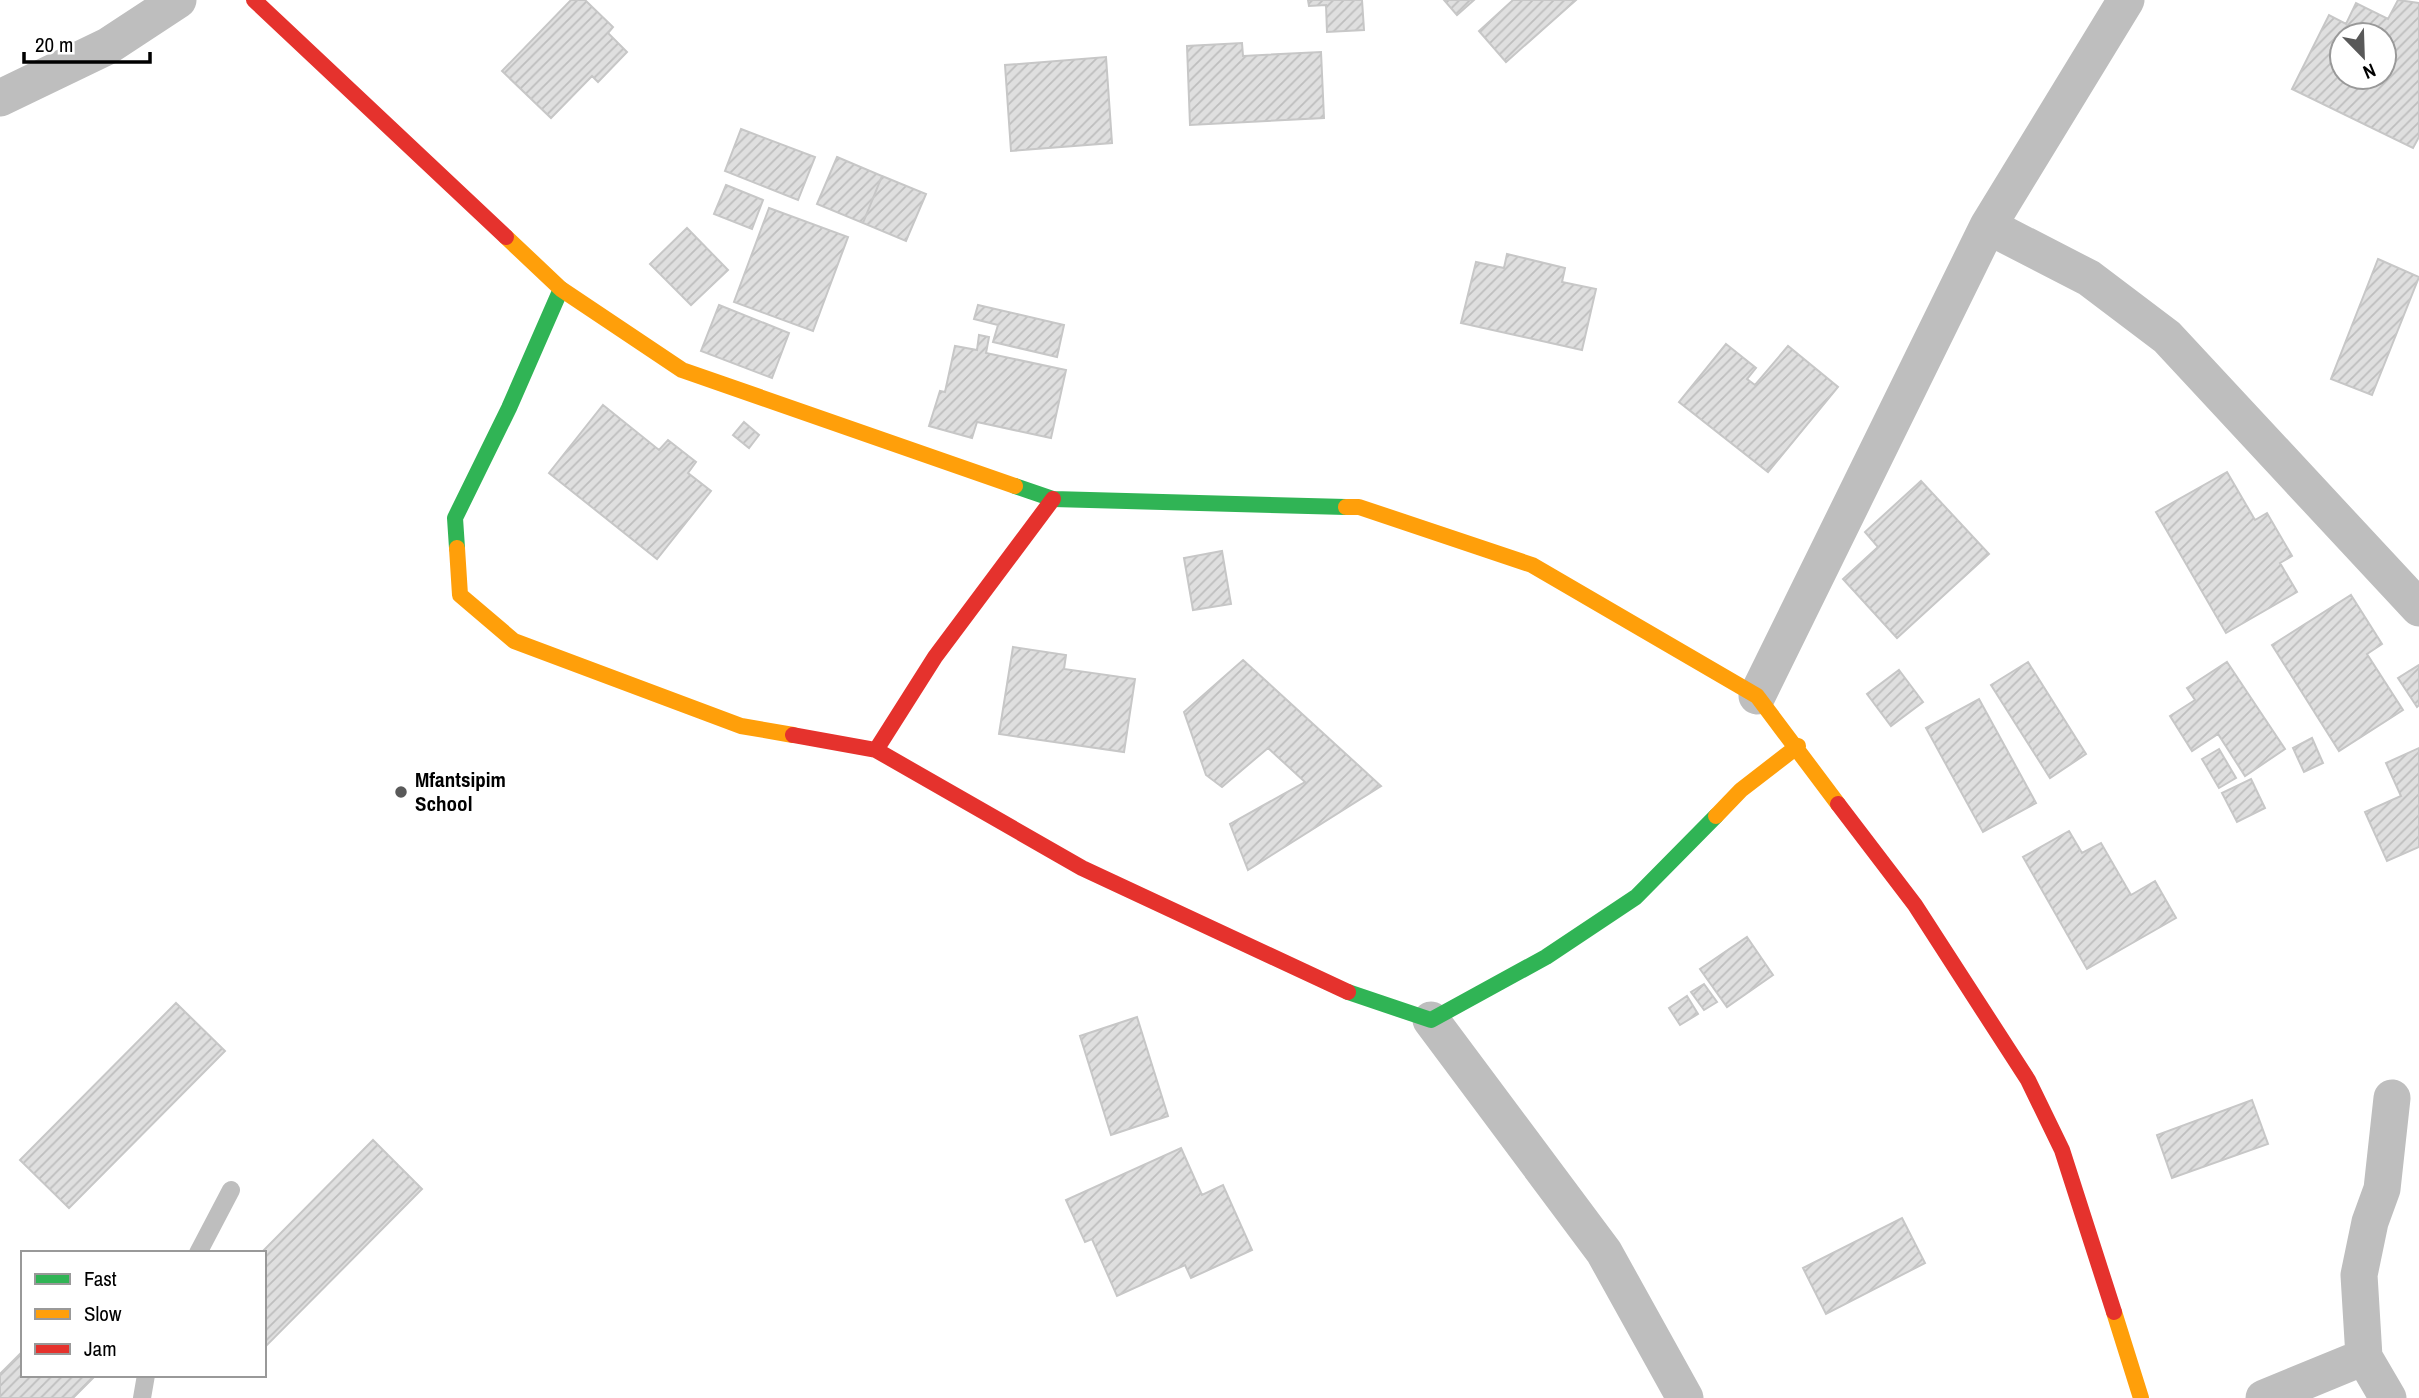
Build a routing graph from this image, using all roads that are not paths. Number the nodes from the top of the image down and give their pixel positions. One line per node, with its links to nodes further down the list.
1 (178, 0): 4 (street)
2 (254, 0): 6 (street)
3 (2126, 0): 5 (street)
4 (0, 98)
5 (1988, 226): 8 (street); 9 (street)
6 (561, 289): 7 (street); 11 (street)
7 (1053, 499): 9 (street); 11 (street)
8 (2419, 608)
9 (1757, 696): 10 (street)
10 (1798, 746): 12 (street); 20 (street)
11 (876, 750): 12 (street)
12 (1431, 1020): 19 (street)
13 (2392, 1098): 16 (street)
14 (231, 1190): 15 (lane)
15 (199, 1251)
16 (2364, 1357): 21 (street); 22 (street)
17 (146, 1377): 18 (lane)
18 (142, 1398)
19 (1685, 1398)
20 (2141, 1398)
21 (2264, 1398)
22 (2388, 1398)

